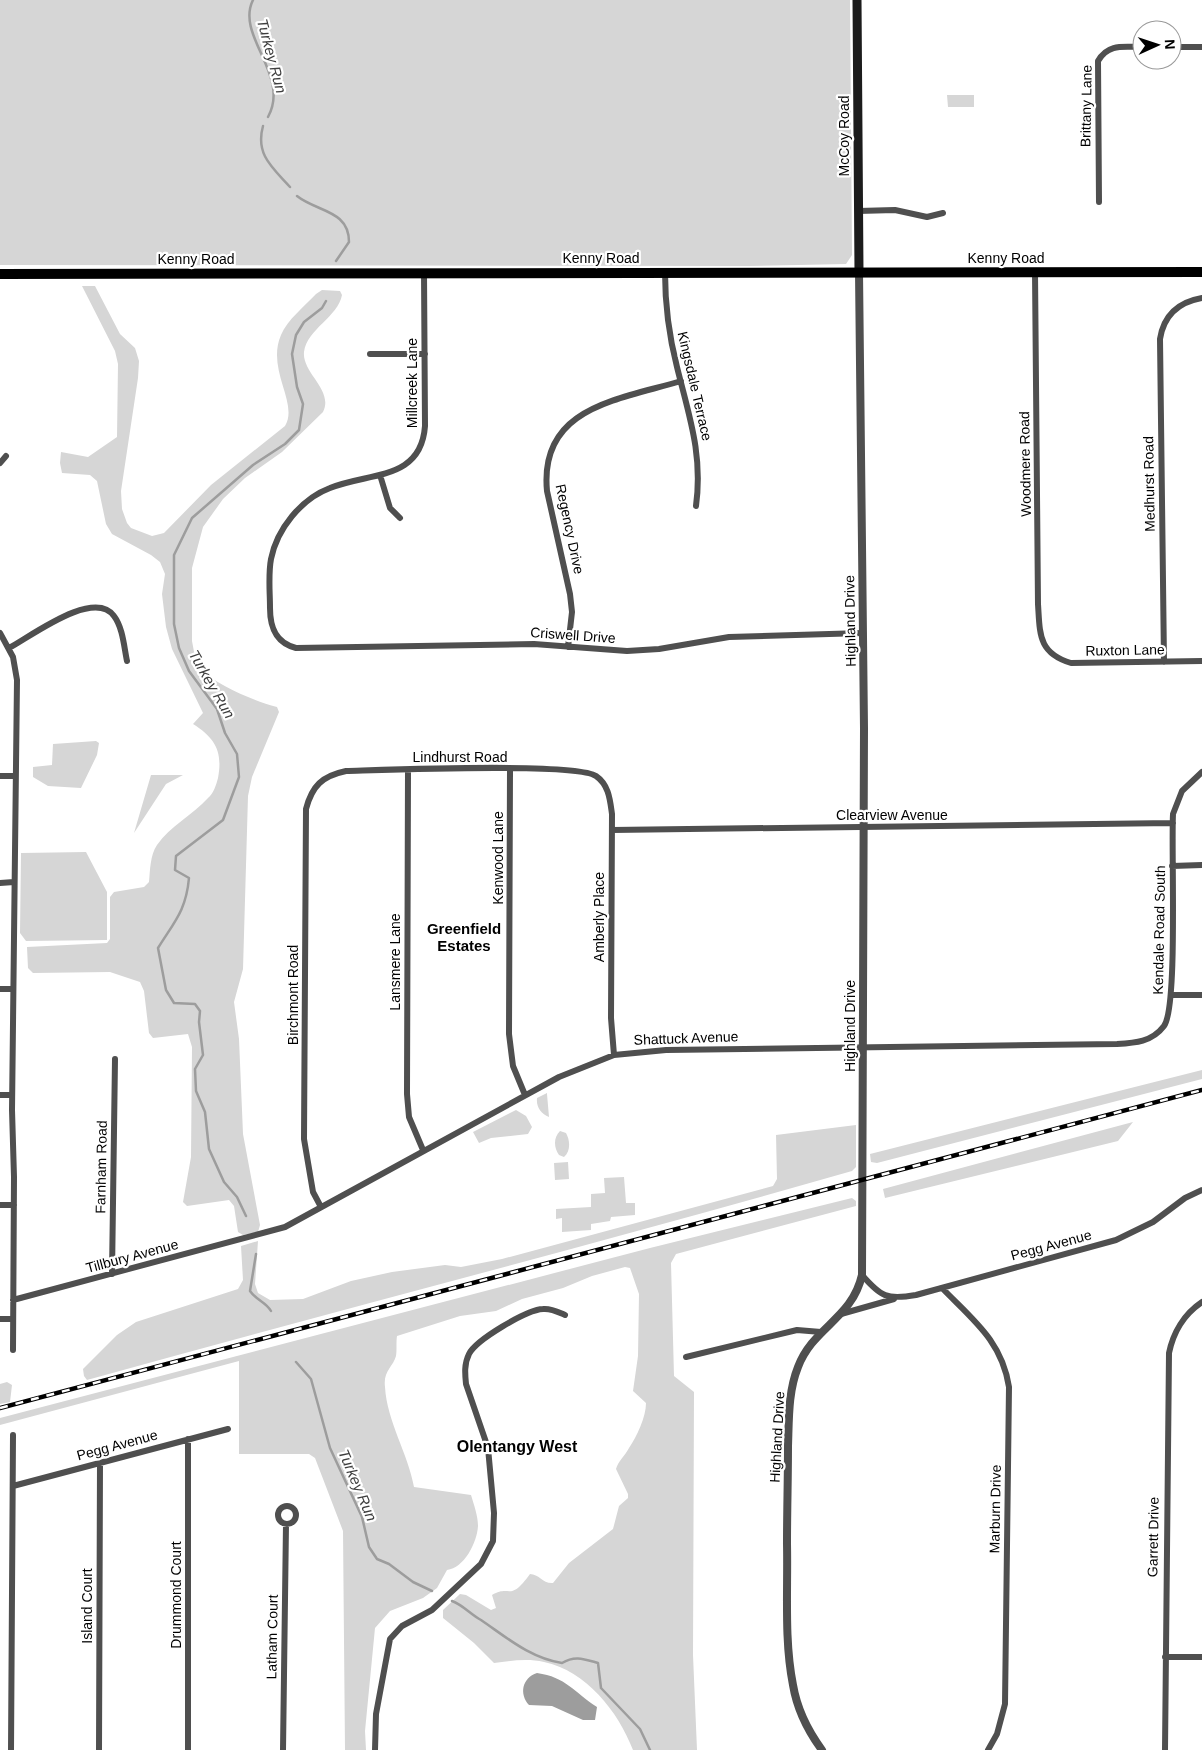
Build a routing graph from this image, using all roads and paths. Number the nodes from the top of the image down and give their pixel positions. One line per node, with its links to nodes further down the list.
1 (856, 0): 6 (main road, McCoy Road)
2 (1132, 47): 5 (street, Brittany Lane)
3 (1182, 47): 4 (street)
4 (1202, 47)
5 (1099, 202)
6 (858, 211): 7 (street); 10 (main road, McCoy Road)
7 (943, 213)
8 (424, 272): 9 (main road, Kenny Road); 13 (main road, Kenny Road); 16 (street, Millcreek Lane)
9 (665, 272): 10 (main road, Kenny Road); 17 (street, Kingsdale Terrace)
10 (859, 272): 11 (main road, Kenny Road); 24 (street, Highland Drive)
11 (1035, 272): 12 (main road, Kenny Road); 28 (street, Woodmere Road)
12 (1202, 272)
13 (0, 274)
14 (1202, 298): 31 (street, Medhurst Road)
15 (370, 354): 16 (street)
16 (424, 354): 20 (street, Millcreek Lane)
17 (681, 381): 21 (street, Kingsdale Terrace); 26 (street, Regency Drive)
18 (6, 456): 19 (street)
19 (0, 463)
20 (380, 475): 22 (street); 25 (street, Millcreek Lane)
21 (696, 506)
22 (400, 518)
23 (0, 633): 27 (street)
24 (863, 633): 26 (street, Criswell Drive); 40 (street, Highland Drive)
25 (281, 642): 26 (street, Criswell Drive)
26 (568, 647)
27 (10, 648): 29 (street); 36 (street)
28 (1051, 653): 31 (street, Ruxton Lane)
29 (127, 661)
30 (1202, 661): 31 (street, Ruxton Lane)
31 (1164, 662)
32 (408, 770): 33 (street, Lindhurst Road); 38 (street, Lindhurst Road); 57 (street, Lansmere Lane)
33 (510, 770): 37 (street, Lindhurst Road); 54 (street, Kenwood Lane)
34 (1202, 772): 39 (street, Kendale Road South)
35 (0, 776): 36 (street)
36 (15, 776): 45 (street)
37 (602, 782): 41 (street, Amberly Place)
38 (317, 783): 61 (street, Birchmont Road)
39 (1173, 823): 40 (street, Clearview Avenue); 43 (street, Kendale Road South)
40 (864, 828): 41 (street, Clearview Avenue); 51 (street, Highland Drive)
41 (612, 830): 52 (street, Amberly Place)
42 (1202, 865): 43 (street)
43 (1172, 866): 48 (street, Kendale Road South)
44 (0, 882): 45 (street)
45 (14, 882): 47 (street)
46 (0, 989): 47 (street)
47 (13, 989): 56 (street)
48 (1172, 995): 49 (street); 50 (street, Kendale Road South)
49 (1202, 995)
50 (1158, 1033): 51 (street, Shattuck Avenue)
51 (862, 1047): 52 (street, Shattuck Avenue); 64 (street, Highland Drive)
52 (614, 1055): 54 (street, Shattuck Avenue)
53 (115, 1059): 63 (street, Farnham Road)
54 (525, 1094): 57 (street, Shattuck Avenue)
55 (0, 1095): 56 (street)
56 (12, 1095): 60 (street)
57 (423, 1150): 61 (street, Shattuck Avenue)
58 (1202, 1190): 65 (street, Pegg Avenue)
59 (0, 1205): 60 (street)
60 (14, 1205): 67 (street)
61 (321, 1207): 62 (street, Shattuck Avenue)
62 (258, 1235): 63 (street, Tillbury Avenue)
63 (112, 1274): 67 (street, Tillbury Avenue)
64 (862, 1275): 66 (street); 69 (street, Highland Drive)
65 (942, 1288): 66 (street, Pegg Avenue); 90 (street, Marburn Drive)
66 (895, 1299): 69 (street, Pegg Avenue)
67 (13, 1300): 72 (street)
68 (1202, 1302): 83 (street, Garrett Drive)
69 (841, 1314): 73 (street, Highland Drive)
70 (565, 1315): 88 (street)
71 (0, 1319): 72 (street)
72 (13, 1319): 74 (street)
73 (821, 1332): 75 (street); 89 (street, Highland Drive)
74 (13, 1350)
75 (686, 1357)
76 (228, 1429): 78 (street, Pegg Avenue)
77 (13, 1435): 80 (street)
78 (188, 1439): 79 (street, Pegg Avenue); 86 (street, Drummond Court)
79 (100, 1462): 80 (street, Pegg Avenue); 85 (street, Island Court)
80 (13, 1486): 84 (street)
81 (286, 1524): 87 (street, Latham Court)
82 (1202, 1656): 83 (street)
83 (1165, 1657): 91 (street, Garrett Drive)
84 (11, 1750)
85 (100, 1750)
86 (188, 1750)
87 (284, 1750)
88 (375, 1750)
89 (822, 1750)
90 (988, 1750)
91 (1165, 1750)

